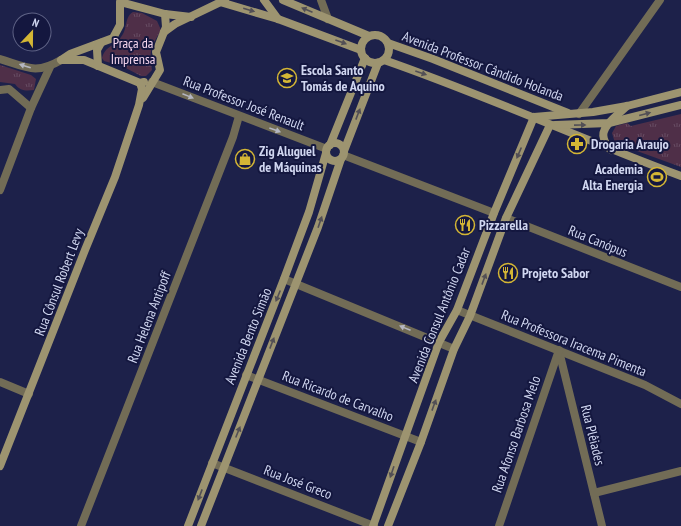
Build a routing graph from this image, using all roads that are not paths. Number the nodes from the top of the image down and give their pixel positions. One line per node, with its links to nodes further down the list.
1 (264, 0): 11 (street)
2 (283, 0): 12 (street, one-way to 2)
3 (321, 0): 12 (street)
4 (660, 0): 33 (street)
5 (118, 1): 7 (street); 9 (street)
6 (223, 1): 10 (street); 11 (street, one-way to 11)
7 (134, 5): 8 (street); 9 (street)
8 (165, 14): 10 (street); 13 (street)
9 (121, 15): 15 (street)
10 (191, 16): 13 (street)
11 (278, 19): 17 (street, one-way to 17)
12 (328, 19): 14 (street)
13 (164, 32): 24 (street)
14 (369, 36): 16 (street); 17 (street)
15 (101, 43): 20 (street); 22 (street)
16 (388, 44): 21 (street); 32 (street, Avenida Professor Cândido Holanda)
17 (361, 50): 18 (street)
18 (364, 58): 21 (street); 38 (street, Avenida Bento Simão)
19 (0, 59): 23 (street, one-way to 19)
20 (61, 60): 22 (street); 23 (street)
21 (381, 61): 35 (street, Avenida Professor Cândido Holanda, one-way to 35); 40 (street, Avenida Bento Simão, one-way to 21)
22 (98, 66): 25 (street)
23 (50, 67): 31 (street)
24 (152, 82): 25 (street); 29 (street, Rua Cônsul Robert Levy); 34 (street, Rua Professor José Renault, one-way to 34)
25 (140, 83): 29 (street, Rua Cônsul Robert Levy)
26 (0, 90): 31 (street)
27 (681, 92): 30 (street)
28 (681, 104): 36 (street, one-way to 28)
29 (139, 105): 56 (street, Rua Cônsul Robert Levy)
30 (627, 106): 33 (street); 36 (street)
31 (31, 108): 42 (street)
32 (568, 113): 33 (street); 35 (street)
33 (578, 114)
34 (239, 116): 38 (street, Rua Professor José Renault, one-way to 38); 65 (street, Rua Helena Antipoff)
35 (534, 117): 37 (street, Avenida Professor Cândido Holanda); 43 (street, Avenida Consul Antônio Cadar, one-way to 43)
36 (609, 124): 37 (street, one-way to 36); 39 (street)
37 (550, 125): 39 (street, Avenida Professor Cândido Holanda); 44 (street, Avenida Consul Antônio Cadar)
38 (328, 149): 40 (street); 40 (street); 45 (street, Avenida Bento Simão)
39 (611, 150): 41 (street, Avenida Professor Cândido Holanda)
40 (343, 155): 43 (street); 46 (street, Avenida Bento Simão, one-way to 40)
41 (681, 176)
42 (0, 190)
43 (494, 213): 48 (street, Avenida Consul Antônio Cadar)
44 (506, 218): 47 (street, Rua Canópus); 49 (street, Avenida Consul Antônio Cadar, one-way to 44)
45 (284, 279): 46 (street); 53 (street, Avenida Bento Simão, one-way to 53)
46 (295, 284): 50 (street, one-way to 46); 54 (street, Avenida Bento Simão, one-way to 46)
47 (681, 287)
48 (456, 310): 49 (street, Rua Professora Iracema Pimenta); 50 (street, Avenida Consul Antônio Cadar)
49 (470, 316): 51 (street, Avenida Consul Antônio Cadar); 52 (street, Rua Professora Iracema Pimenta)
50 (439, 342): 51 (street); 58 (street, Avenida Consul Antônio Cadar)
51 (454, 349): 59 (street, Avenida Consul Antônio Cadar, one-way to 51)
52 (559, 350): 57 (street, Rua Professora Iracema Pimenta); 64 (street, Rua Plêiades); 70 (street, Rua Afonso Barbosa Melo)
53 (246, 375): 54 (street, Rua Ricardo de Carvalho); 60 (street, Avenida Bento Simão)
54 (258, 380): 58 (street, Rua Ricardo de Carvalho); 62 (street, Avenida Bento Simão, one-way to 54)
55 (0, 382): 56 (street)
56 (29, 394): 61 (street, Rua Cônsul Robert Levy)
57 (681, 404)
58 (405, 435): 59 (street, Rua Ricardo de Carvalho); 68 (street, Avenida Consul Antônio Cadar, one-way to 68)
59 (421, 442): 69 (street, Avenida Consul Antônio Cadar)
60 (212, 463): 62 (street, Rua José Greco); 66 (street, Avenida Bento Simão, one-way to 66)
61 (0, 466)
62 (223, 468): 67 (street, Avenida Bento Simão); 68 (street, Rua José Greco)
63 (681, 471): 64 (street)
64 (594, 493): 71 (street, Rua Plêiades)
65 (81, 526)
66 (188, 526)
67 (201, 526)
68 (374, 526)
69 (388, 526)
70 (499, 526)
71 (602, 526)

